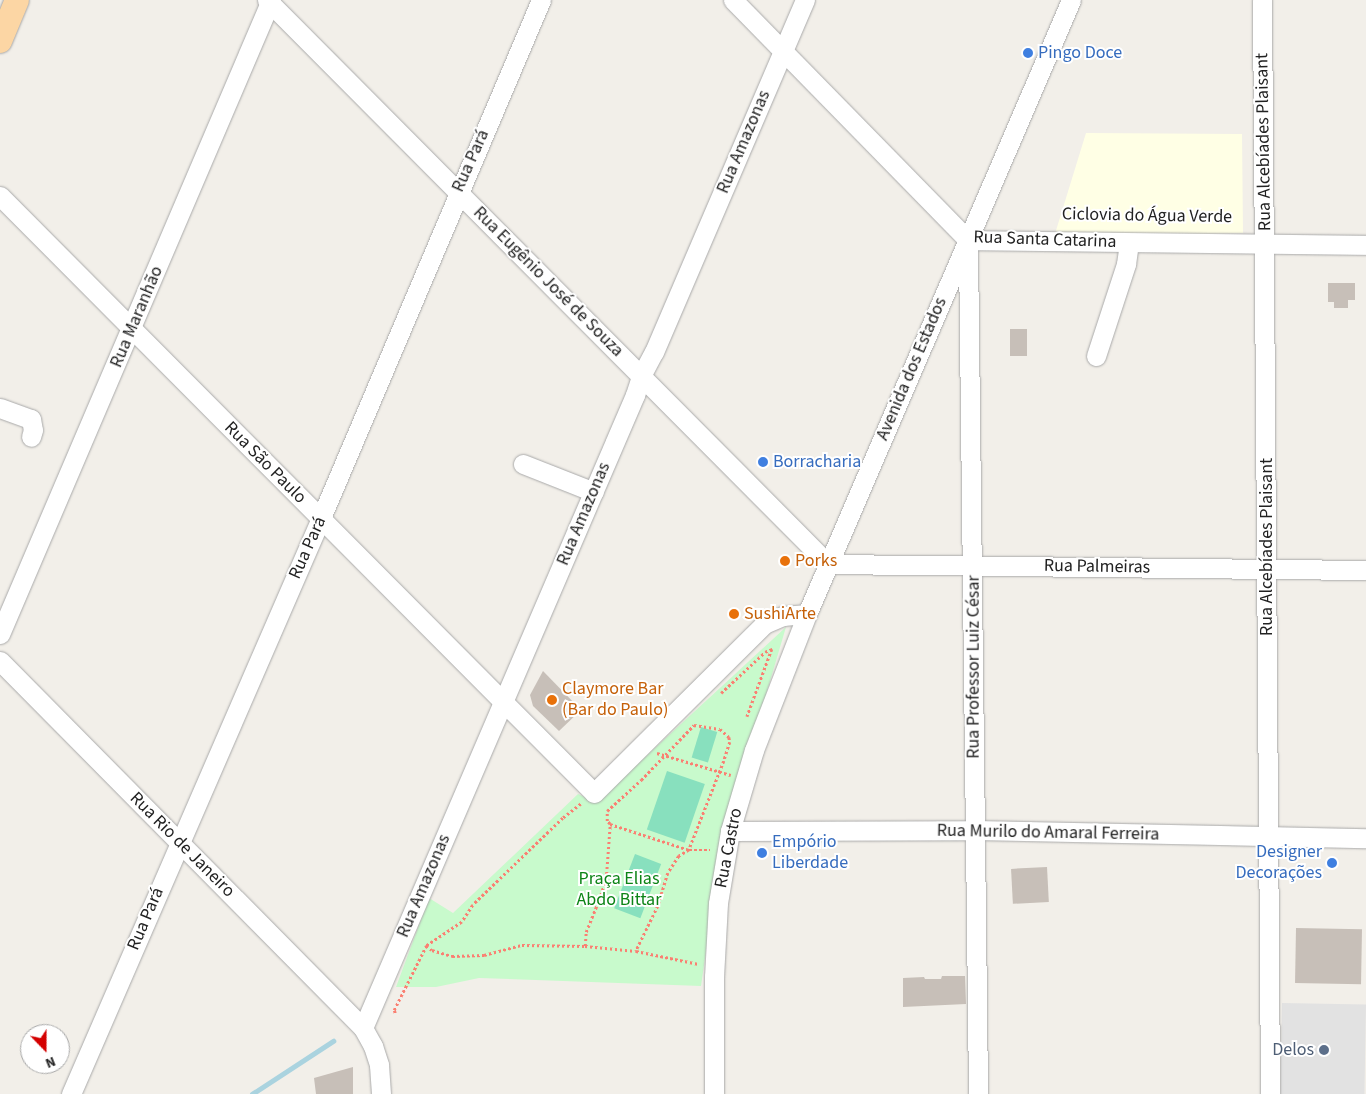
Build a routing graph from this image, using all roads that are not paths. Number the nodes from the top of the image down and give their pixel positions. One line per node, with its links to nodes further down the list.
1 (18, 0): 8 (main road)
2 (541, 0): 10 (street, Rua Pará)
3 (733, 0): 9 (street, Rua Santa Catarina)
4 (805, 0): 9 (street, Rua Amazonas)
5 (1071, 0): 12 (street, Avenida dos Estados)
6 (1262, 0): 14 (street, Rua Alcebíades Plaisant)
7 (269, 1): 10 (street, Rua Eugênio José de Souza); 16 (street, Rua Maranhão)
8 (0, 41)
9 (784, 50): 12 (street, Rua Santa Catarina); 18 (street, Rua Amazonas)
10 (458, 192): 18 (street, Rua Eugênio José de Souza); 23 (street, Rua Pará)
11 (0, 196): 16 (street, Rua São Paulo)
12 (968, 240): 13 (street, Rua Santa Catarina); 24 (street, Avenida dos Estados); 25 (street, Rua Professor Luiz César)
13 (1129, 243): 14 (street, Rua Santa Catarina); 17 (street)
14 (1265, 244): 15 (street, Rua Santa Catarina); 26 (street, Rua Alcebíades Plaisant)
15 (1366, 245)
16 (132, 328): 23 (street, Rua São Paulo); 29 (street, Rua Maranhão)
17 (1096, 356)
18 (641, 376): 22 (street, Rua Amazonas); 24 (street, Rua Eugênio José de Souza)
19 (0, 408): 20 (street)
20 (31, 437)
21 (523, 464): 22 (street)
22 (594, 492): 31 (street, Rua Amazonas)
23 (321, 518): 31 (street, Rua São Paulo); 36 (street, Rua Pará)
24 (828, 564): 25 (street, Rua Palmeiras); 28 (street, Avenida dos Estados)
25 (973, 566): 26 (street, Rua Palmeiras); 32 (street, Rua Professor Luiz César)
26 (1267, 569): 27 (street, Rua Palmeiras); 34 (street, Rua Alcebíades Plaisant)
27 (1366, 570)
28 (807, 614): 31 (street, Rua São Paulo); 33 (street, Rua Castro)
29 (0, 634)
30 (0, 661): 36 (street, Rua Rio de Janeiro)
31 (503, 702): 37 (street, Rua Amazonas)
32 (975, 830): 33 (street, Rua Murilo do Amaral Ferreira); 34 (street, Rua Murilo do Amaral Ferreira); 41 (street, Rua Professor Luiz César)
33 (730, 831): 40 (street, Rua Castro)
34 (1268, 837): 35 (street, Rua Murilo do Amaral Ferreira); 42 (street, Rua Alcebíades Plaisant)
35 (1366, 838)
36 (179, 842): 37 (street, Rua Rio de Janeiro); 38 (street, Rua Pará)
37 (363, 1028): 39 (street, Rua Rio de Janeiro)
38 (71, 1094)
39 (381, 1094)
40 (714, 1094)
41 (978, 1094)
42 (1270, 1094)

